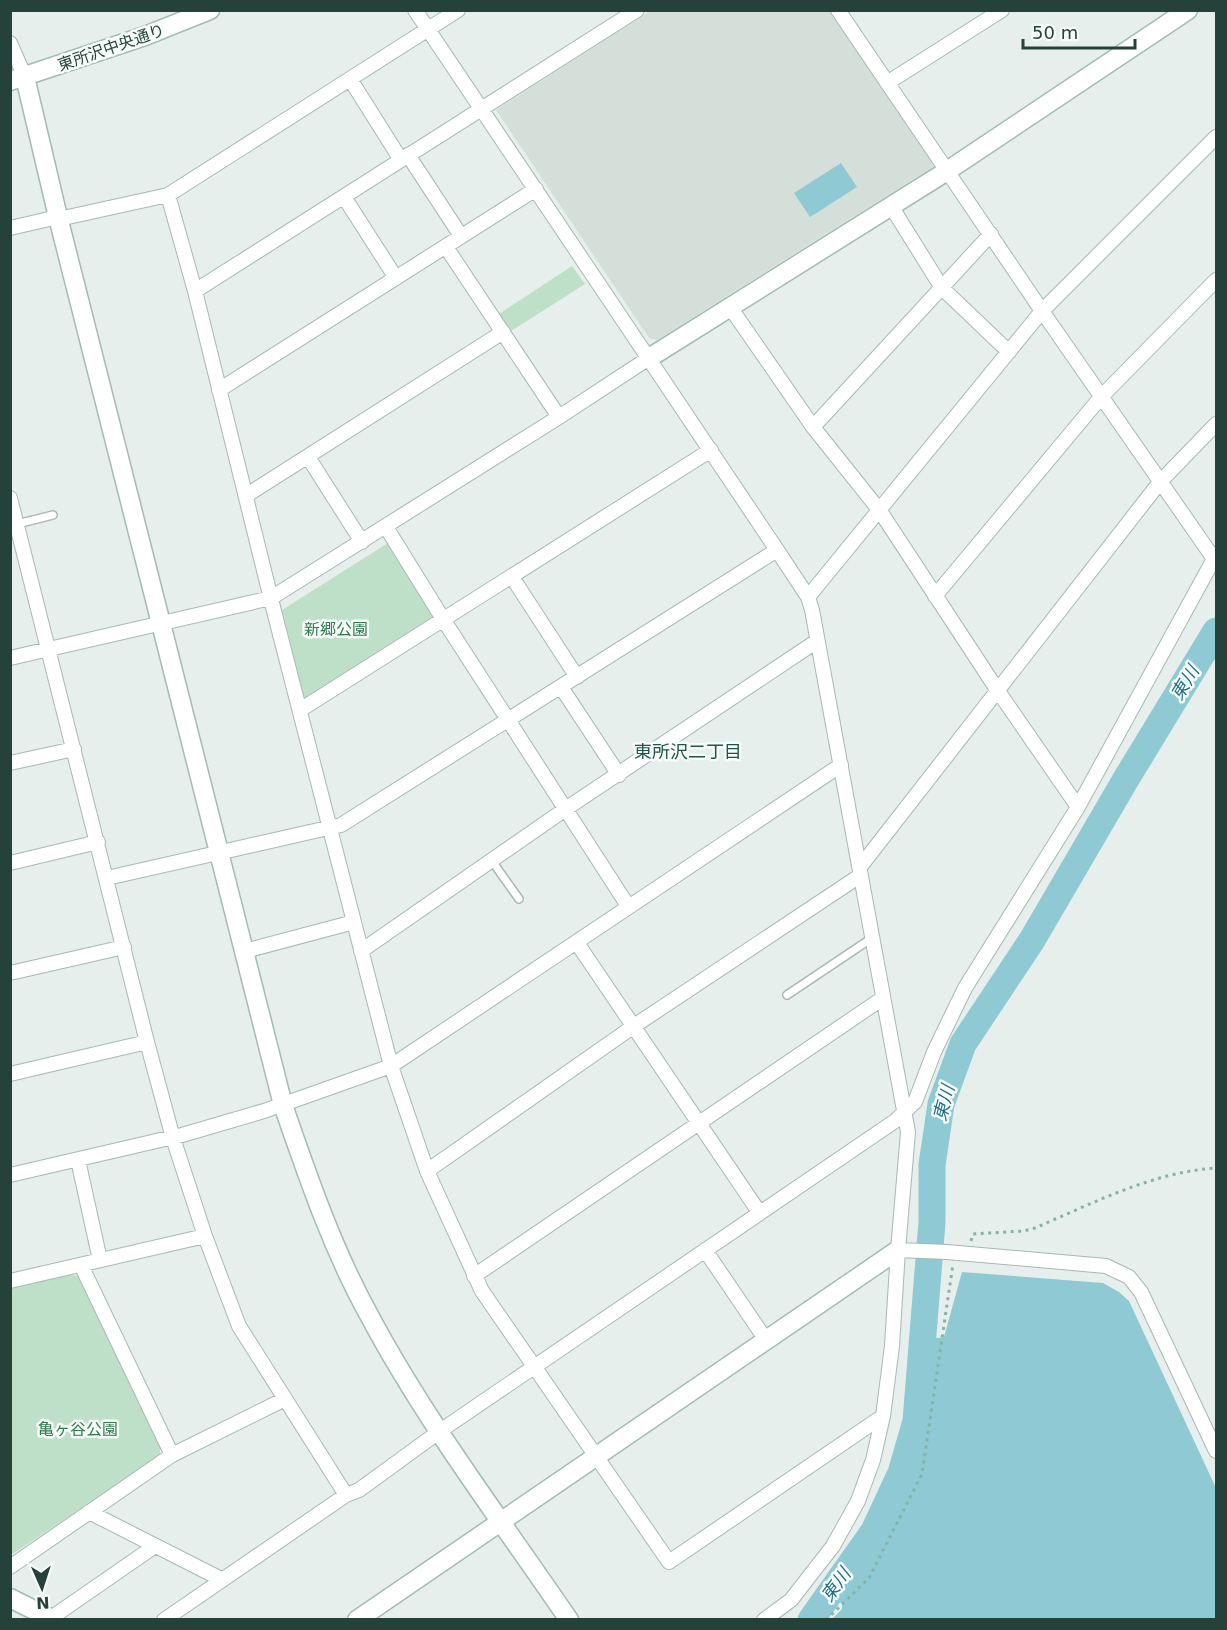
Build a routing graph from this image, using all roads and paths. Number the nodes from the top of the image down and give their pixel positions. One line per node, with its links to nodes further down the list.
1 (210, 10): 10 (street, 東所沢中央通り)
2 (415, 10): 8 (street)
3 (458, 10): 8 (street)
4 (637, 10): 13 (street)
5 (838, 10): 12 (street)
6 (1002, 10): 12 (street)
7 (1188, 10): 16 (street)
8 (428, 30): 11 (street); 13 (street)
9 (10, 43): 10 (street)
10 (18, 79): 21 (street)
11 (350, 79): 15 (street); 18 (street)
12 (887, 83): 16 (street)
13 (482, 110): 15 (street); 17 (street)
14 (1216, 137): 31 (street)
15 (405, 157): 19 (street); 24 (street)
16 (947, 171): 20 (street); 23 (street)
17 (536, 189): 24 (street); 34 (street)
18 (168, 195): 21 (street); 29 (street)
19 (344, 197): 26 (street); 29 (street)
20 (891, 206): 28 (street); 30 (street)
21 (58, 218): 22 (street); 58 (street)
22 (10, 228)
23 (991, 234): 28 (street); 31 (street)
24 (460, 236): 25 (street)
25 (446, 247): 26 (street); 32 (street)
26 (396, 278): 35 (street)
27 (1216, 280): 36 (street)
28 (942, 288): 33 (street); 39 (street)
29 (195, 291): 35 (street)
30 (730, 307): 34 (street); 39 (street)
31 (1042, 311): 33 (street); 36 (street)
32 (503, 332): 37 (street); 41 (street)
33 (1009, 352): 45 (street)
34 (648, 358): 37 (street); 40 (street)
35 (219, 390): 43 (street)
36 (1101, 397): 42 (street); 54 (street)
37 (559, 417): 48 (street)
38 (1216, 424): 42 (street)
39 (813, 427): 45 (street)
40 (711, 450): 51 (street); 53 (street)
41 (308, 457): 43 (street); 49 (street)
42 (1160, 482): 52 (street); 64 (street)
43 (247, 495): 56 (street)
44 (10, 498): 47 (street)
45 (880, 511): 54 (street); 55 (street)
46 (53, 515): 47 (lane)
47 (17, 524): 50 (street)
48 (387, 527): 49 (street); 57 (street)
49 (362, 542): 56 (street)
50 (16, 547): 60 (street)
51 (777, 550): 55 (street); 62 (street)
52 (1215, 557): 71 (street)
53 (512, 577): 57 (street); 62 (street)
54 (935, 596): 64 (street)
55 (808, 597): 59 (street)
56 (271, 598): 58 (street); 65 (street)
57 (443, 619): 65 (street); 66 (street)
58 (163, 623): 60 (street); 75 (street)
59 (817, 641): 69 (street); 70 (street)
60 (49, 649): 61 (street); 67 (street)
61 (10, 658)
62 (577, 677): 63 (street)
63 (561, 687): 66 (street); 70 (street)
64 (998, 691): 71 (street); 78 (street)
65 (300, 710): 73 (street)
66 (508, 720): 72 (street); 73 (street)
67 (74, 749): 68 (street); 74 (street)
68 (10, 764)
69 (840, 765): 78 (street); 81 (street)
70 (619, 775): 72 (street)
71 (1078, 807): 96 (street)
72 (567, 808): 76 (street); 81 (street)
73 (330, 828): 75 (street); 82 (street)
74 (98, 842): 77 (street); 79 (street)
75 (219, 852): 79 (street); 86 (street)
76 (492, 861): 80 (lane); 87 (street)
77 (10, 863)
78 (860, 871): 83 (street); 91 (street)
79 (107, 878): 85 (street)
80 (519, 899)
81 (628, 906): 84 (street)
82 (354, 922): 86 (street); 87 (street)
83 (872, 938): 89 (lane); 90 (street)
84 (576, 943): 91 (street); 93 (street)
85 (124, 948): 88 (street); 92 (street)
86 (245, 951): 95 (street)
87 (361, 951): 93 (street)
88 (10, 973)
89 (787, 995)
90 (883, 998): 96 (street); 97 (street)
91 (634, 1026): 97 (street); 101 (street)
92 (147, 1042): 94 (street); 98 (street)
93 (391, 1066): 95 (street); 101 (street)
94 (10, 1074)
95 (283, 1105): 98 (street); 116 (street)
96 (905, 1112): 103 (street); 106 (street)
97 (700, 1124): 103 (street); 110 (street)
98 (173, 1138): 99 (street); 104 (street)
99 (78, 1160): 102 (street); 108 (street)
100 (1216, 1168): 107 (path)
101 (427, 1171): 110 (street)
102 (10, 1175)
103 (759, 1212): 105 (street)
104 (205, 1236): 108 (street); 114 (street)
105 (705, 1250): 112 (street); 113 (street)
106 (898, 1250): 107 (street); 112 (street); 115 (street)
107 (956, 1253): 117 (street); 133 (path)
108 (100, 1260): 109 (street)
109 (81, 1265): 111 (street); 118 (street)
110 (474, 1276): 113 (street)
111 (10, 1281)
112 (766, 1340): 119 (street)
113 (535, 1367): 116 (street); 119 (street)
114 (285, 1399): 118 (street); 120 (street)
115 (883, 1416): 119 (street); 132 (street)
116 (440, 1431): 120 (street); 122 (street)
117 (1216, 1450)
118 (172, 1455): 121 (street)
119 (595, 1456): 122 (street)
120 (345, 1495): 125 (street)
121 (89, 1512): 123 (street); 124 (street)
122 (501, 1521): 130 (street); 131 (street)
123 (155, 1546): 125 (street); 128 (street)
124 (10, 1566)
125 (221, 1579): 129 (street)
126 (10, 1598): 127 (street)
127 (25, 1613): 128 (street)
128 (53, 1619)
129 (164, 1620)
130 (357, 1620)
131 (569, 1620)
132 (764, 1620)
133 (826, 1620)

